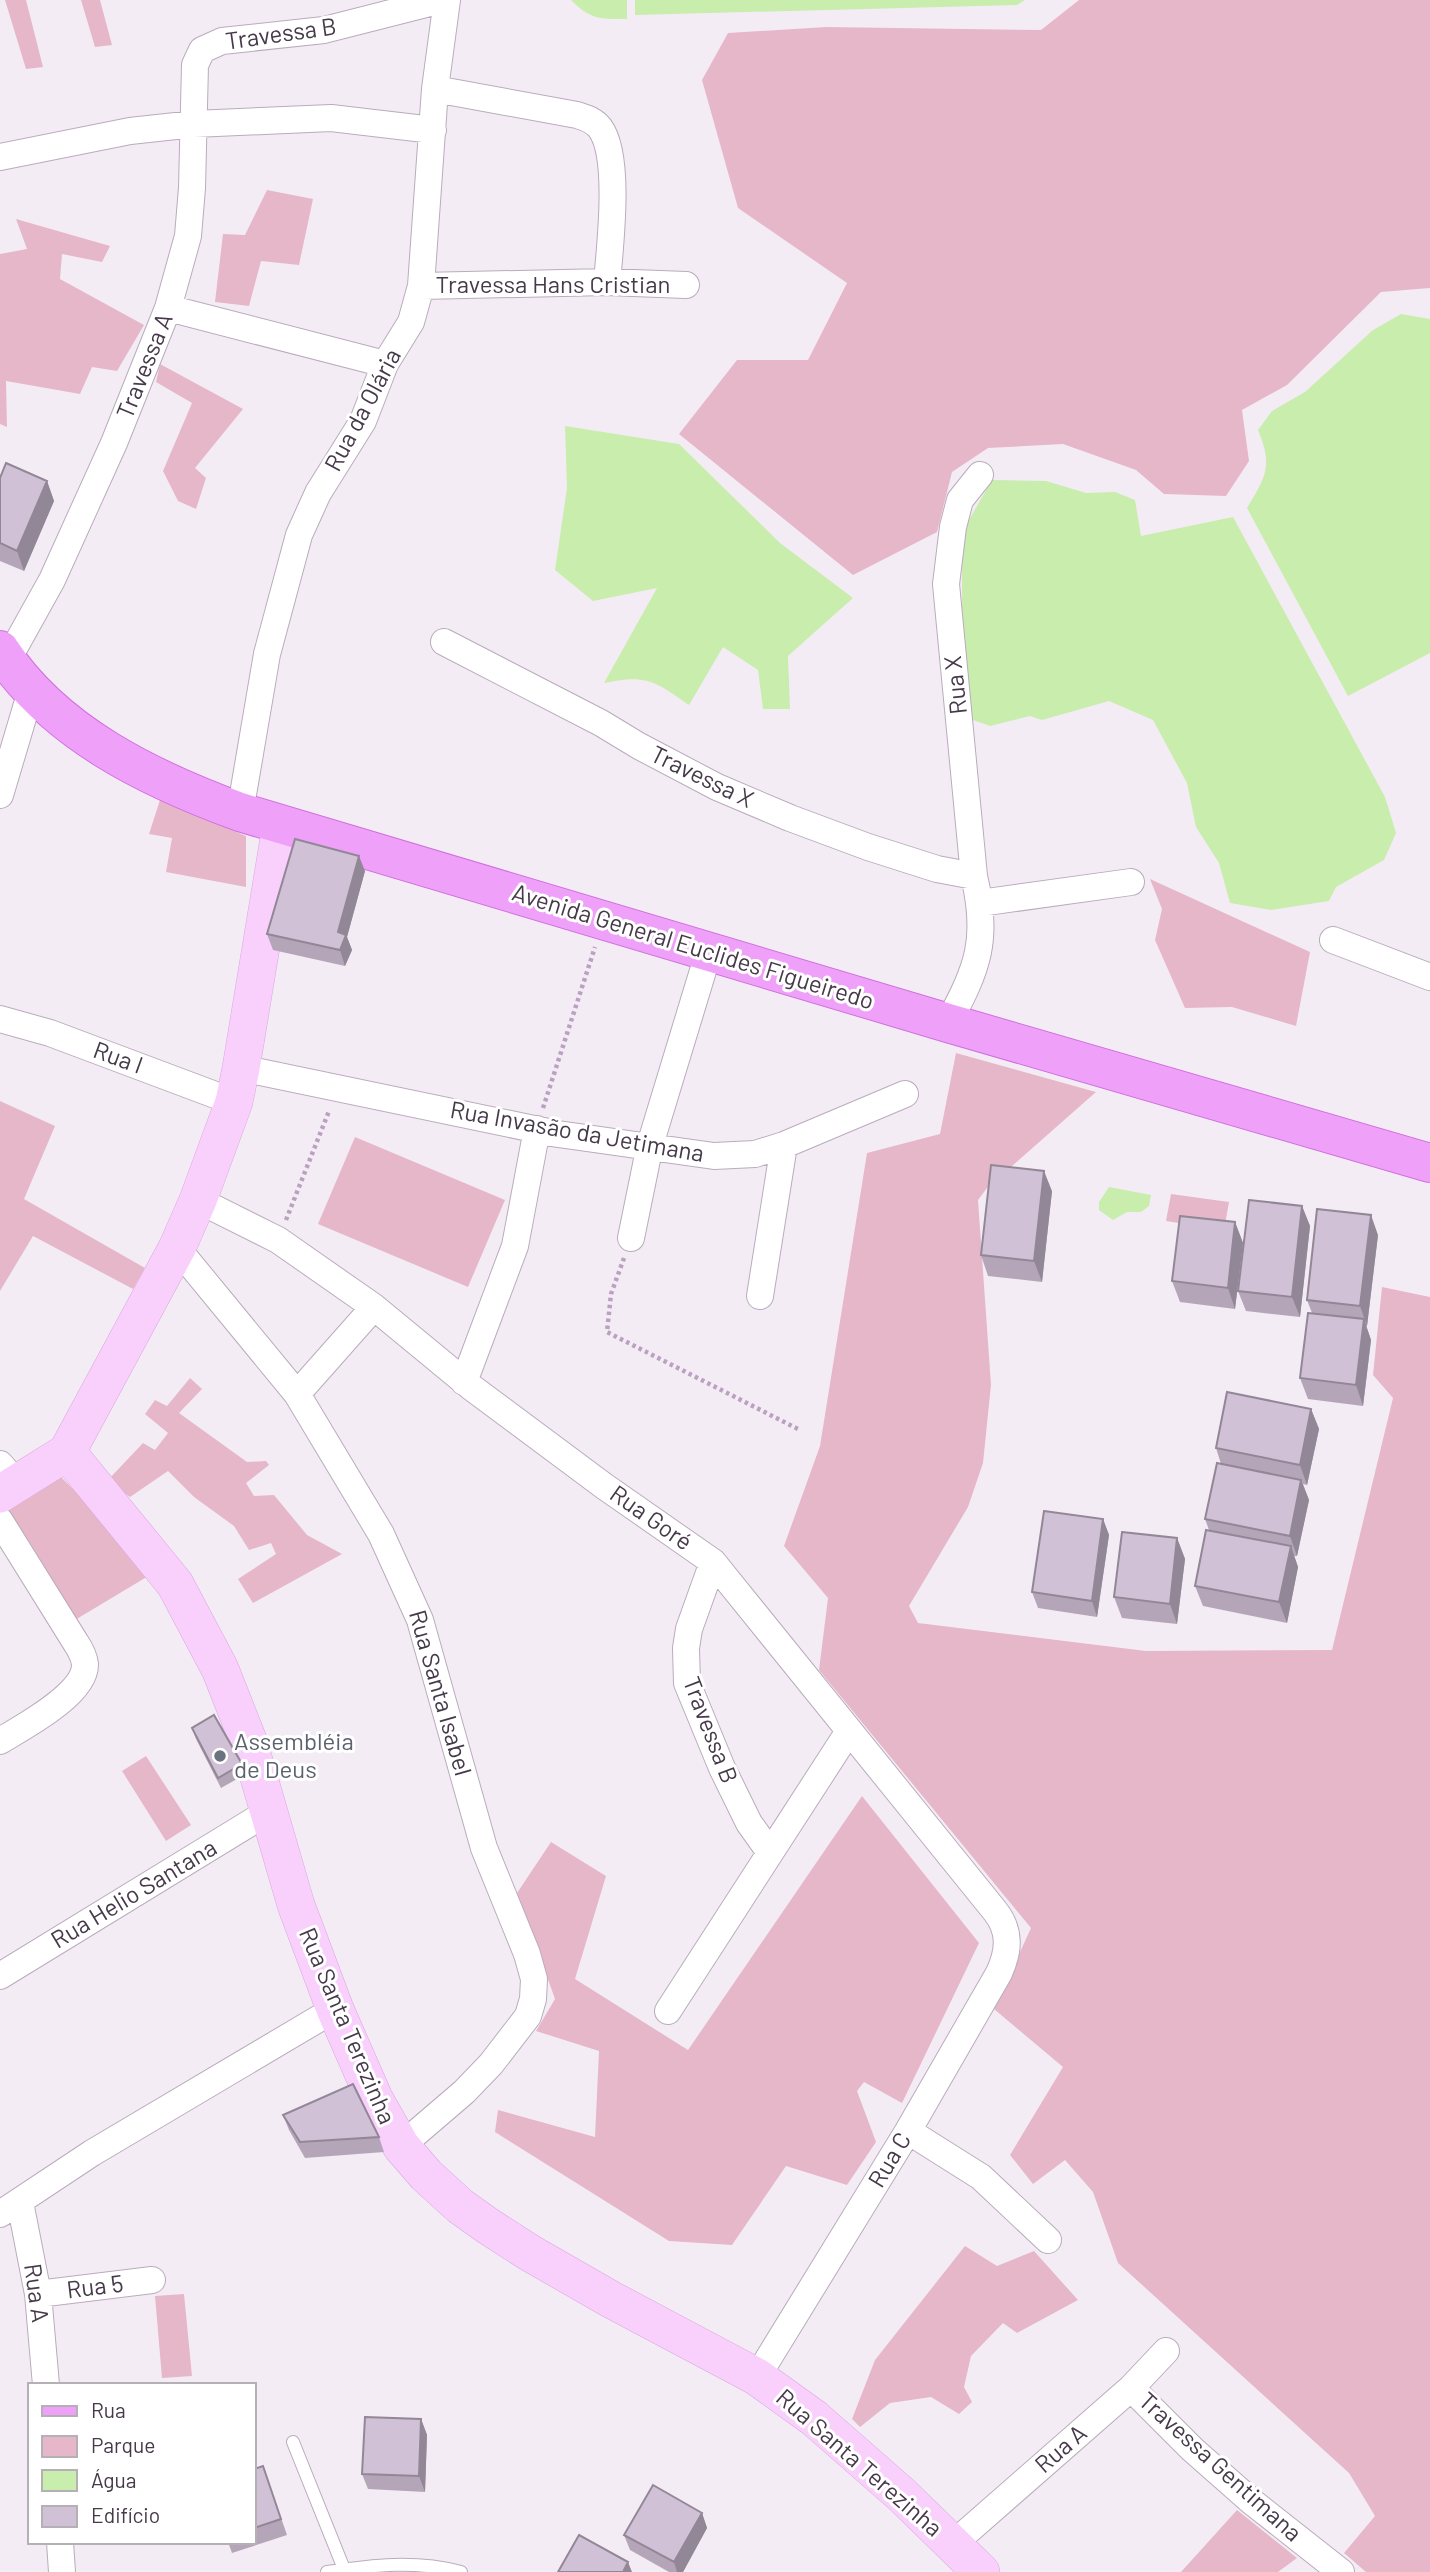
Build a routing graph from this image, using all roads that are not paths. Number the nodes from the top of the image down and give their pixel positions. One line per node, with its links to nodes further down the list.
1 (444, 0): 2 (street, Travessa B); 3 (street, Rua da Olária)
2 (202, 50): 4 (street, Travessa A)
3 (435, 89): 5 (street, Rua da Olária); 7 (street)
4 (194, 124): 5 (street); 6 (street); 10 (street, Travessa A)
5 (433, 130): 9 (street, Rua da Olária)
6 (0, 157)
7 (607, 282): 8 (street, Travessa Hans Cristian); 9 (street, Travessa Hans Cristian)
8 (686, 285)
9 (421, 286): 11 (street, Rua da Olária)
10 (168, 308): 11 (street); 14 (street, Travessa A)
11 (385, 364): 17 (street, Rua da Olária)
12 (980, 475): 19 (street, Rua X)
13 (444, 642): 19 (street, Travessa X)
14 (4, 655): 15 (main road, Avenida General Euclides Figueiredo)
15 (31, 691): 16 (street); 17 (main road, Avenida General Euclides Figueiredo)
16 (0, 795)
17 (240, 812): 18 (main road, Avenida General Euclides Figueiredo)
18 (281, 825): 23 (main road, Avenida General Euclides Figueiredo); 27 (street)
19 (974, 876): 21 (street, Rua X)
20 (1131, 882): 21 (street)
21 (981, 903): 26 (street, Rua X)
22 (1333, 940): 24 (street)
23 (709, 951): 26 (main road, Avenida General Euclides Figueiredo); 30 (street)
24 (1430, 977)
25 (0, 1019): 27 (street, Rua I)
26 (948, 1023): 32 (main road, Avenida General Euclides Figueiredo)
27 (238, 1085): 29 (street, Rua Invasão da Jetimana); 33 (street)
28 (905, 1094): 31 (street, Rua Invasão da Jetimana)
29 (537, 1129): 30 (street, Rua Invasão da Jetimana); 38 (street)
30 (650, 1145): 31 (street, Rua Invasão da Jetimana); 34 (street)
31 (784, 1145): 36 (street)
32 (1430, 1163)
33 (198, 1200): 35 (street); 37 (street, Rua Goré)
34 (631, 1238)
35 (177, 1248): 39 (street, Rua Santa Isabel); 40 (street)
36 (760, 1296)
37 (374, 1307): 38 (street, Rua Goré); 39 (street)
38 (464, 1382): 43 (street, Rua Goré)
39 (297, 1394): 53 (street, Rua Santa Isabel)
40 (67, 1452): 41 (street); 46 (street, Rua Santa Terezinha)
41 (6, 1480)
42 (0, 1521): 45 (street)
43 (713, 1562): 44 (street, Rua Goré); 47 (street, Travessa B)
44 (849, 1731): 47 (street); 48 (street, Rua Goré)
45 (0, 1741)
46 (268, 1812): 49 (street, Rua Helio Santana); 50 (street, Rua Santa Terezinha)
47 (769, 1851): 51 (street)
48 (1007, 1937): 52 (street, Rua C)
49 (0, 1976)
50 (335, 2009): 53 (street, Rua Santa Terezinha); 54 (street)
51 (668, 2011)
52 (908, 2130): 55 (street); 59 (street, Rua C)
53 (401, 2146): 59 (street, Rua Santa Terezinha)
54 (10, 2208): 57 (street, Rua A)
55 (1048, 2240)
56 (152, 2280): 57 (street, Rua 5)
57 (38, 2294): 60 (street, Rua A)
58 (1166, 2351): 61 (street, Rua A)
59 (757, 2377): 64 (street, Rua Santa Terezinha)
60 (46, 2383)
61 (1131, 2388): 64 (street, Rua A); 71 (street, Travessa Gentimana)
62 (293, 2442): 66 (lane)
63 (60, 2544): 67 (street)
64 (953, 2544): 70 (street, Rua Santa Terezinha)
65 (379, 2568): 66 (lane); 69 (lane)
66 (344, 2569): 68 (lane)
67 (62, 2572)
68 (327, 2572)
69 (461, 2572)
70 (981, 2572)
71 (1341, 2572)

